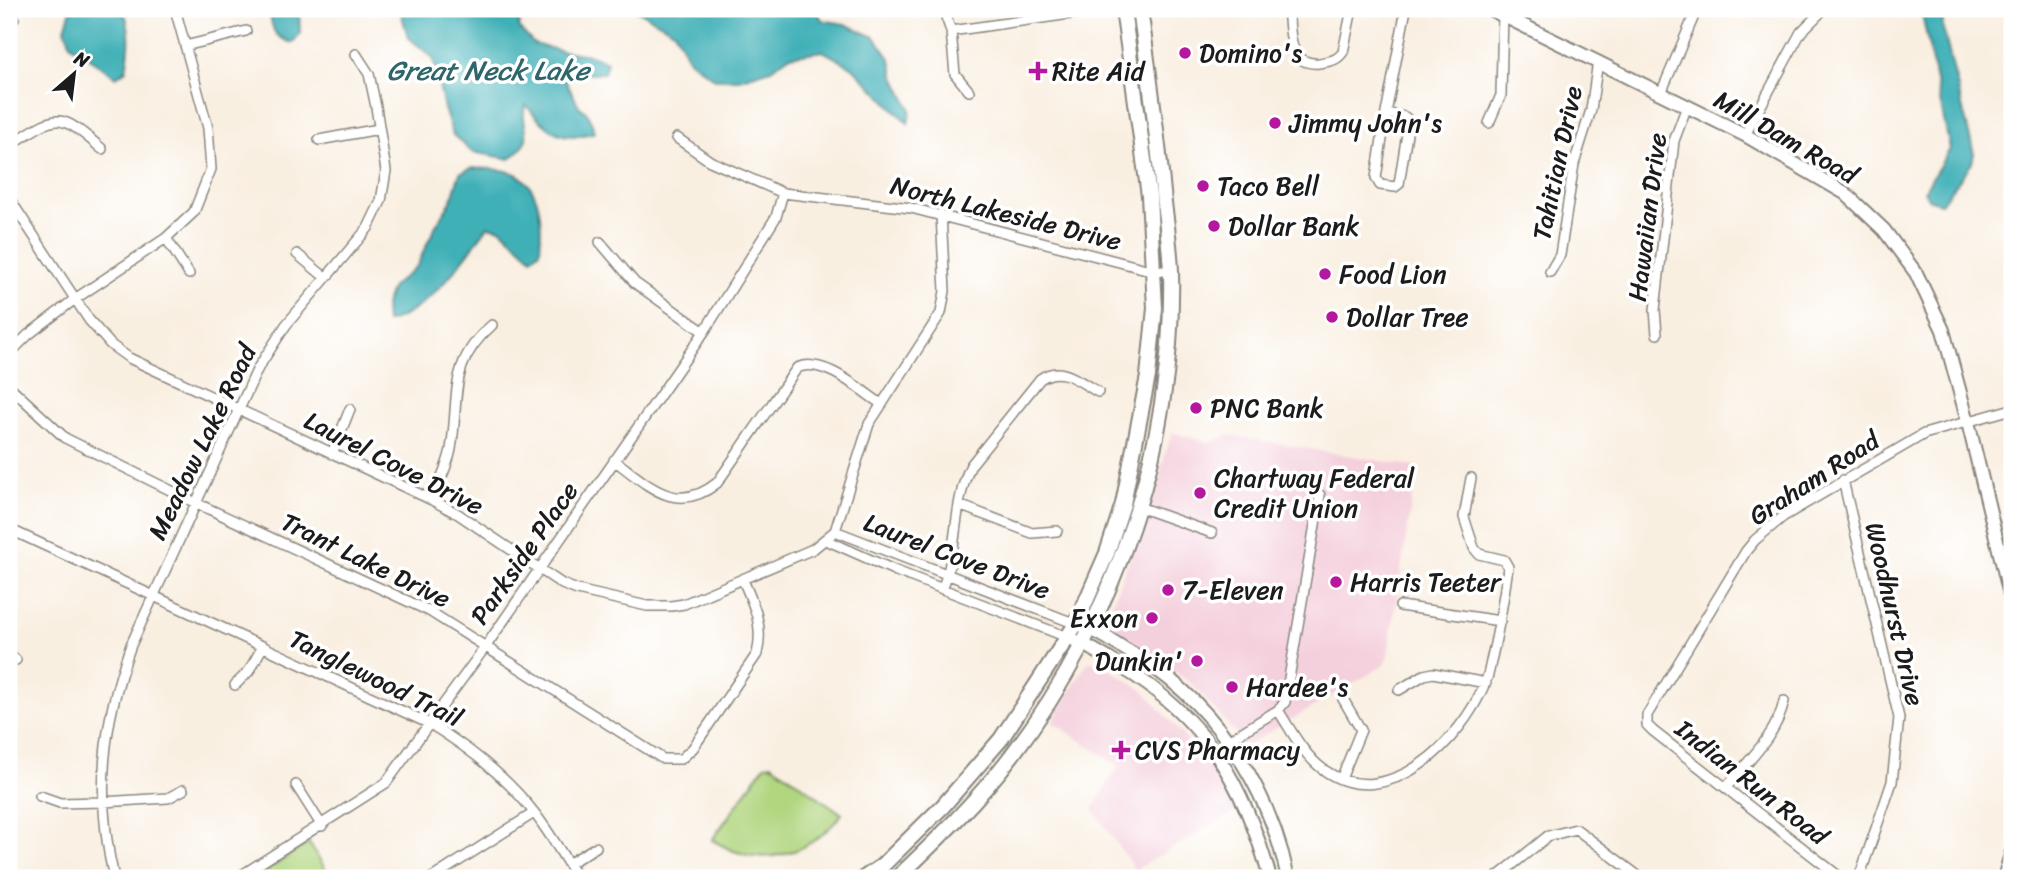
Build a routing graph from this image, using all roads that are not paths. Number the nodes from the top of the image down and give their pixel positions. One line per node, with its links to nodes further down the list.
1 (175, 9): 15 (street)
2 (943, 9): 14 (street)
3 (1105, 9): 14 (street)
4 (1123, 9): 36 (main road)
5 (1140, 9): 37 (main road)
6 (1288, 9): 7 (street)
7 (1352, 9)
8 (1406, 9): 21 (street)
9 (1489, 9): 11 (street, Mill Dam Road)
10 (1697, 9): 19 (street)
11 (1504, 12): 17 (street, Mill Dam Road); 22 (street)
12 (1820, 13): 24 (street)
13 (246, 30): 15 (street)
14 (951, 31): 18 (street)
15 (185, 46): 33 (street)
16 (356, 54): 23 (street, Meadow Lake Road)
17 (1598, 61): 19 (street, Mill Dam Road); 38 (street, Tahitian Drive)
18 (969, 91)
19 (1661, 93): 20 (street, Mill Dam Road)
20 (1686, 106): 24 (street, Mill Dam Road); 44 (street, Hawaiian Drive)
21 (1387, 113): 21 (street)
22 (1489, 123)
23 (379, 129): 26 (street); 40 (street, Meadow Lake Road)
24 (1745, 135): 52 (street, Mill Dam Road)
25 (677, 138): 29 (street, North Lakeside Drive)
26 (319, 140)
27 (9, 146): 28 (street)
28 (102, 149)
29 (783, 193): 32 (street, North Lakeside Drive); 43 (street, Parkside Place)
30 (9, 198): 31 (street, Laurel Cove Drive)
31 (13, 213): 41 (street, Laurel Cove Drive)
32 (942, 214): 36 (street, North Lakeside Drive); 48 (street)
33 (166, 238): 39 (street); 41 (street)
34 (600, 242): 43 (street)
35 (297, 254): 40 (street)
36 (1154, 271): 37 (street, North Lakeside Drive); 75 (main road)
37 (1171, 271): 61 (main road)
38 (1550, 272)
39 (189, 274)
40 (326, 278): 51 (street, Meadow Lake Road)
41 (75, 299): 45 (street); 51 (street, Laurel Cove Drive)
42 (492, 324): 58 (street)
43 (704, 332): 54 (street, Parkside Place)
44 (1657, 334)
45 (9, 354)
46 (9, 386): 59 (street, Trant Lake Drive)
47 (1098, 392): 60 (street)
48 (880, 403): 54 (street); 63 (street)
49 (350, 410): 53 (street)
50 (2012, 410): 52 (street, Graham Road)
51 (239, 411): 53 (street, Laurel Cove Drive); 59 (street, Meadow Lake Road)
52 (1968, 422): 56 (street, Graham Road); 72 (street, Mill Dam Road)
53 (332, 454): 58 (street, Laurel Cove Drive)
54 (614, 460): 67 (street, Parkside Place)
55 (1471, 478): 74 (street)
56 (1843, 480): 87 (street, Graham Road); 114 (street, Woodhurst Drive)
57 (1320, 495): 86 (street)
58 (432, 500): 67 (street, Laurel Cove Drive)
59 (197, 503): 71 (street, Meadow Lake Road); 80 (street, Trant Lake Drive)
60 (959, 505): 64 (street); 68 (street)
61 (1139, 507): 65 (street); 76 (main road)
62 (9, 529): 71 (street, Tanglewood Trail)
63 (835, 531): 66 (street, Laurel Cove Drive); 68 (street, Laurel Cove Drive)
64 (1057, 531)
65 (1213, 533)
66 (826, 540): 69 (street, Laurel Cove Drive); 70 (street, Laurel Cove Drive)
67 (538, 569): 69 (street, Laurel Cove Drive); 80 (street, Parkside Place)
68 (948, 576): 70 (street); 75 (street, Laurel Cove Drive)
69 (743, 580): 80 (street, Trant Lake Drive)
70 (942, 589): 77 (street, Laurel Cove Drive)
71 (153, 595): 79 (street, Tanglewood Trail); 95 (street, Meadow Lake Road)
72 (2012, 599)
73 (1400, 606): 74 (street)
74 (1500, 621): 81 (street)
75 (1076, 624): 76 (street); 77 (main road)
76 (1091, 629): 78 (main road); 89 (street)
77 (1067, 638): 78 (street); 107 (main road)
78 (1083, 644): 108 (main road); 109 (street)
79 (263, 646): 82 (street, Tanglewood Trail); 88 (street, Tanglewood Trail)
80 (486, 646): 88 (street, Parkside Place)
81 (1486, 683): 83 (street); 90 (street)
82 (236, 685)
83 (1399, 690)
84 (1343, 699): 90 (street)
85 (1784, 701): 92 (street)
86 (1278, 710): 89 (street); 90 (street)
87 (1647, 715): 92 (street, Indian Run Road)
88 (430, 724): 96 (street, Tanglewood Trail); 97 (street, Parkside Place)
89 (1229, 740): 110 (street)
90 (1341, 779)
91 (296, 785): 97 (street)
92 (1726, 788): 113 (street, Indian Run Road)
93 (183, 790): 95 (street)
94 (40, 796): 95 (street)
95 (103, 802): 102 (street, Meadow Lake Road)
96 (534, 813): 100 (street, Tanglewood Trail); 101 (street)
97 (322, 826): 103 (street, Parkside Place)
98 (596, 847): 100 (street)
99 (2012, 850): 115 (street)
100 (568, 864): 106 (street, Tanglewood Trail)
101 (449, 868): 104 (street); 105 (street)
102 (114, 878)
103 (237, 878)
104 (432, 878)
105 (456, 878)
106 (577, 878)
107 (864, 878)
108 (897, 878)
109 (1270, 878)
110 (1288, 878)
111 (1496, 878): 112 (street)
112 (1641, 878)
113 (1841, 878)
114 (1859, 878)
115 (2004, 878)

